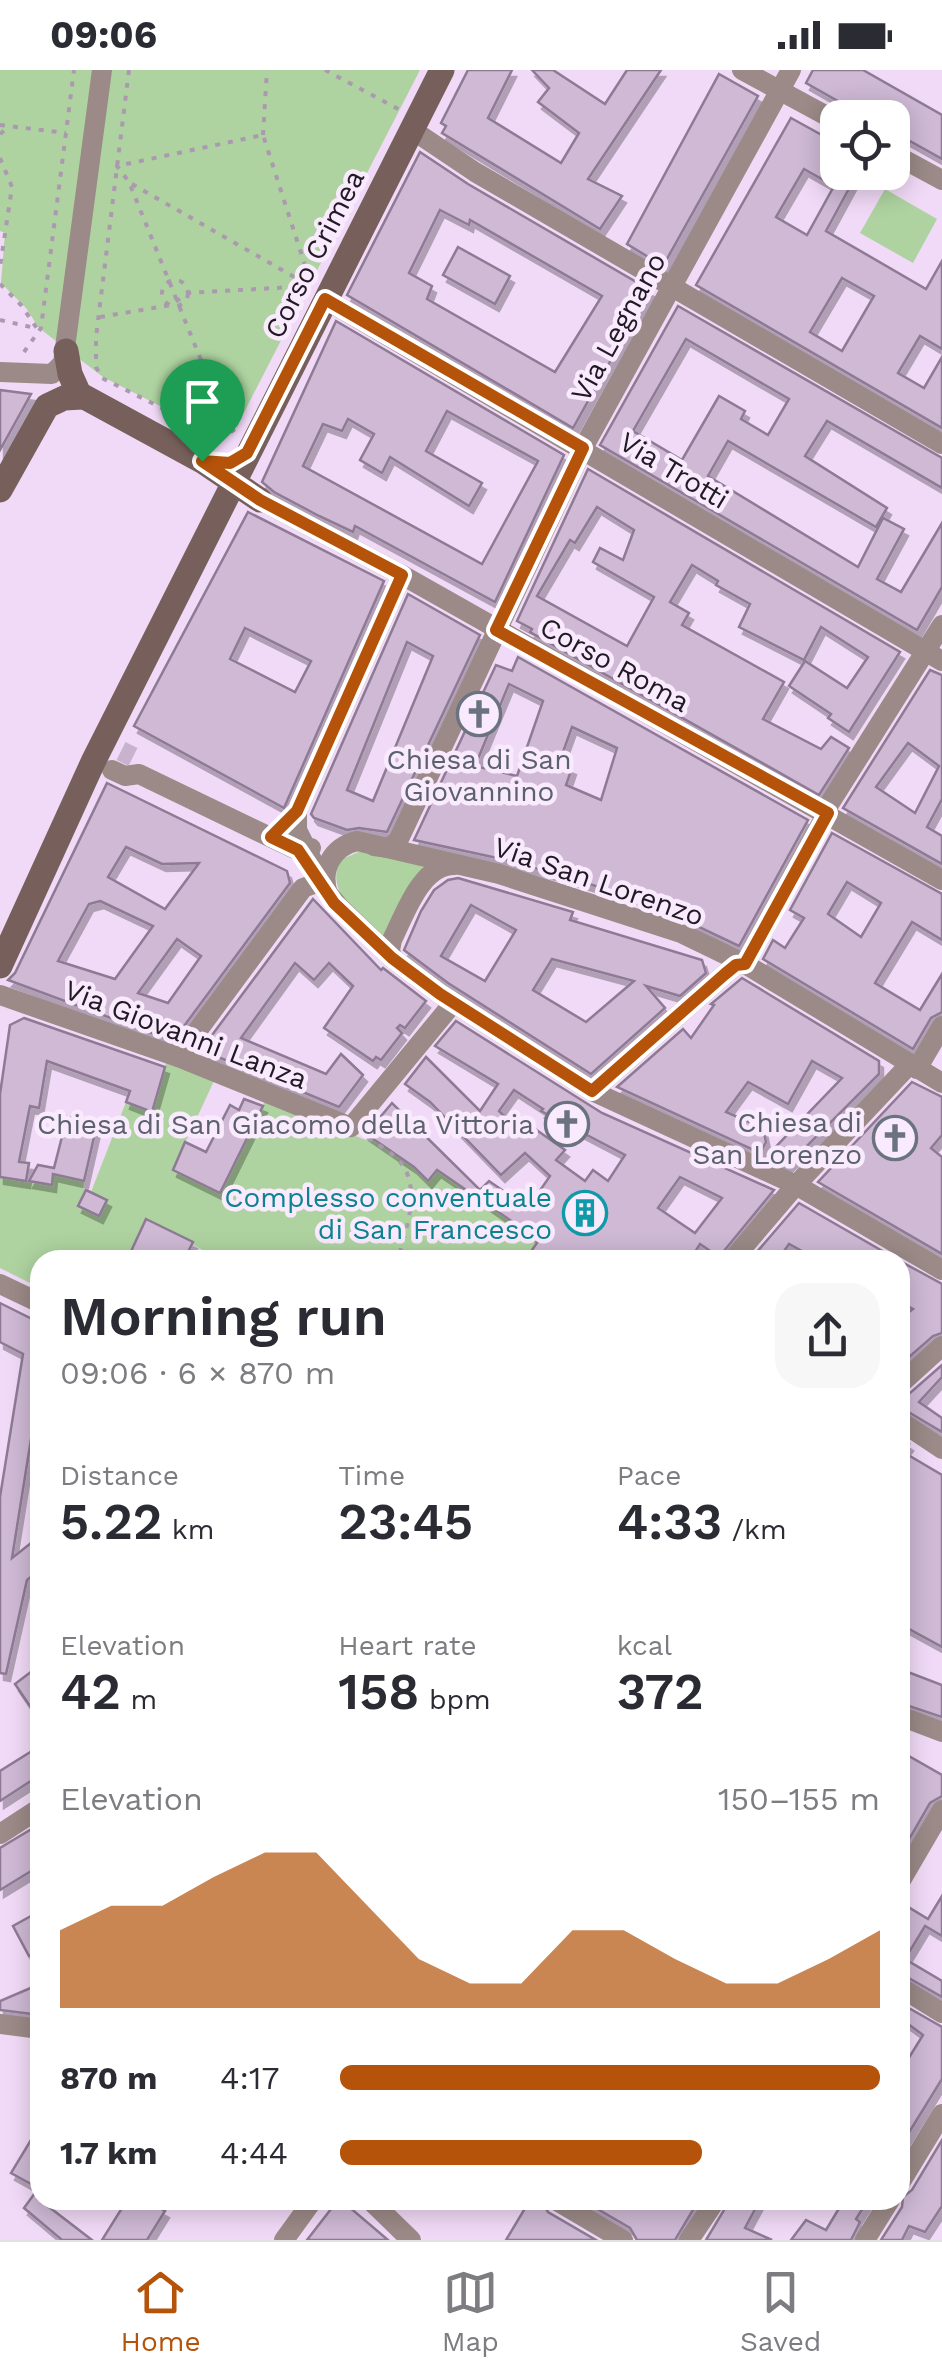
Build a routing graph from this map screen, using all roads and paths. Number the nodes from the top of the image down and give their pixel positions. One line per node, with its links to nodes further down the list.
1 (74, 70): 15 (path)
2 (102, 70): 36 (street)
3 (129, 70): 20 (path)
4 (268, 70): 17 (path)
5 (325, 70): 12 (path)
6 (442, 70): 12 (street, Corso Crimea)
7 (742, 70): 9 (street)
8 (791, 70): 9 (street, Via Legnano)
9 (780, 90): 11 (street); 27 (street, Via Legnano)
10 (407, 96): 12 (path)
11 (820, 112)
12 (402, 120): 27 (street); 28 (street, Corso Crimea)
13 (0, 125): 14 (path)
14 (10, 126): 15 (path); 16 (path)
15 (66, 133): 35 (path)
16 (0, 134)
17 (263, 135): 20 (path); 28 (path)
18 (0, 158): 24 (path)
19 (910, 163): 21 (street)
20 (118, 166): 22 (path); 33 (path)
21 (942, 180)
22 (129, 182): 25 (path); 28 (path)
23 (320, 266): 28 (path)
24 (0, 267)
25 (169, 282): 29 (path); 30 (path); 31 (path)
26 (0, 284): 35 (path)
27 (672, 285): 42 (street); 43 (street, Via Legnano)
28 (315, 290): 29 (path); 41 (street, Corso Crimea); 43 (street, Via Trotti)
29 (188, 293): 30 (path); 32 (path)
30 (177, 299): 31 (path); 32 (path)
31 (171, 305): 32 (path); 33 (path)
32 (180, 305): 41 (path)
33 (98, 318): 41 (path)
34 (0, 320): 35 (path)
35 (39, 332): 37 (path)
36 (66, 351): 37 (street); 39 (street)
37 (21, 365): 38 (street); 40 (street)
38 (0, 372)
39 (83, 397): 40 (street); 44 (street)
40 (30, 434): 46 (street)
41 (240, 435): 44 (street); 45 (street, Corso Crimea)
42 (942, 444)
43 (583, 448): 50 (street, Via Legnano); 51 (street, Via Trotti)
44 (202, 461): 45 (street)
45 (235, 481): 47 (street); 52 (street, Corso Crimea)
46 (0, 490)
47 (260, 500): 48 (street, Corso Roma)
48 (402, 575): 50 (street, Corso Roma); 53 (street)
49 (942, 625): 51 (street)
50 (496, 630): 54 (street, Corso Roma); 57 (street, Via Legnano)
51 (934, 656): 54 (street)
52 (118, 755): 55 (street); 62 (street, Corso Crimea)
53 (297, 811): 55 (street); 58 (street)
54 (828, 813): 60 (street, Corso Roma); 65 (street)
55 (275, 834): 58 (street)
56 (350, 843): 57 (street, Via San Lorenzo); 58 (street, Via San Lorenzo); 61 (street)
57 (374, 846): 59 (street, Via San Lorenzo)
58 (302, 847): 61 (street)
59 (464, 866): 64 (street); 65 (street, Via San Lorenzo)
60 (942, 880)
61 (324, 890): 64 (street); 70 (street)
62 (19, 919): 63 (street); 66 (street)
63 (0, 945)
64 (392, 958): 68 (street)
65 (745, 964): 71 (street, Via San Lorenzo); 73 (street)
66 (0, 966)
67 (0, 995): 70 (street, Via Giovanni Lanza)
68 (454, 1002): 73 (street); 74 (street)
69 (942, 1026): 71 (street)
70 (178, 1058): 74 (street, Via Giovanni Lanza)
71 (913, 1067): 72 (street, Via San Lorenzo); 75 (street)
72 (942, 1082)
73 (592, 1091): 75 (street)
74 (351, 1127): 76 (path)
75 (796, 1185): 77 (street); 78 (street)
76 (400, 1250)
77 (741, 1250)
78 (908, 1250)
79 (910, 1251): 80 (street)
80 (942, 1270)
81 (0, 1284): 82 (street)
82 (30, 1299)
83 (942, 1346): 84 (street)
84 (910, 1375)
85 (910, 1428): 86 (street)
86 (942, 1449)
87 (910, 1720): 88 (street)
88 (942, 1732)
89 (942, 1810): 92 (street)
90 (30, 1814): 91 (street)
91 (0, 1834)
92 (910, 1865)
93 (910, 1993): 94 (street)
94 (942, 2012)
95 (0, 2024): 96 (street)
96 (30, 2027)
97 (942, 2114): 98 (street)
98 (910, 2167)
99 (306, 2210): 104 (street)
100 (380, 2210): 105 (street)
101 (572, 2210): 106 (street)
102 (709, 2210): 107 (street)
103 (884, 2210): 108 (street)
104 (284, 2240)
105 (411, 2240)
106 (623, 2240)
107 (689, 2240)
108 (865, 2240)

